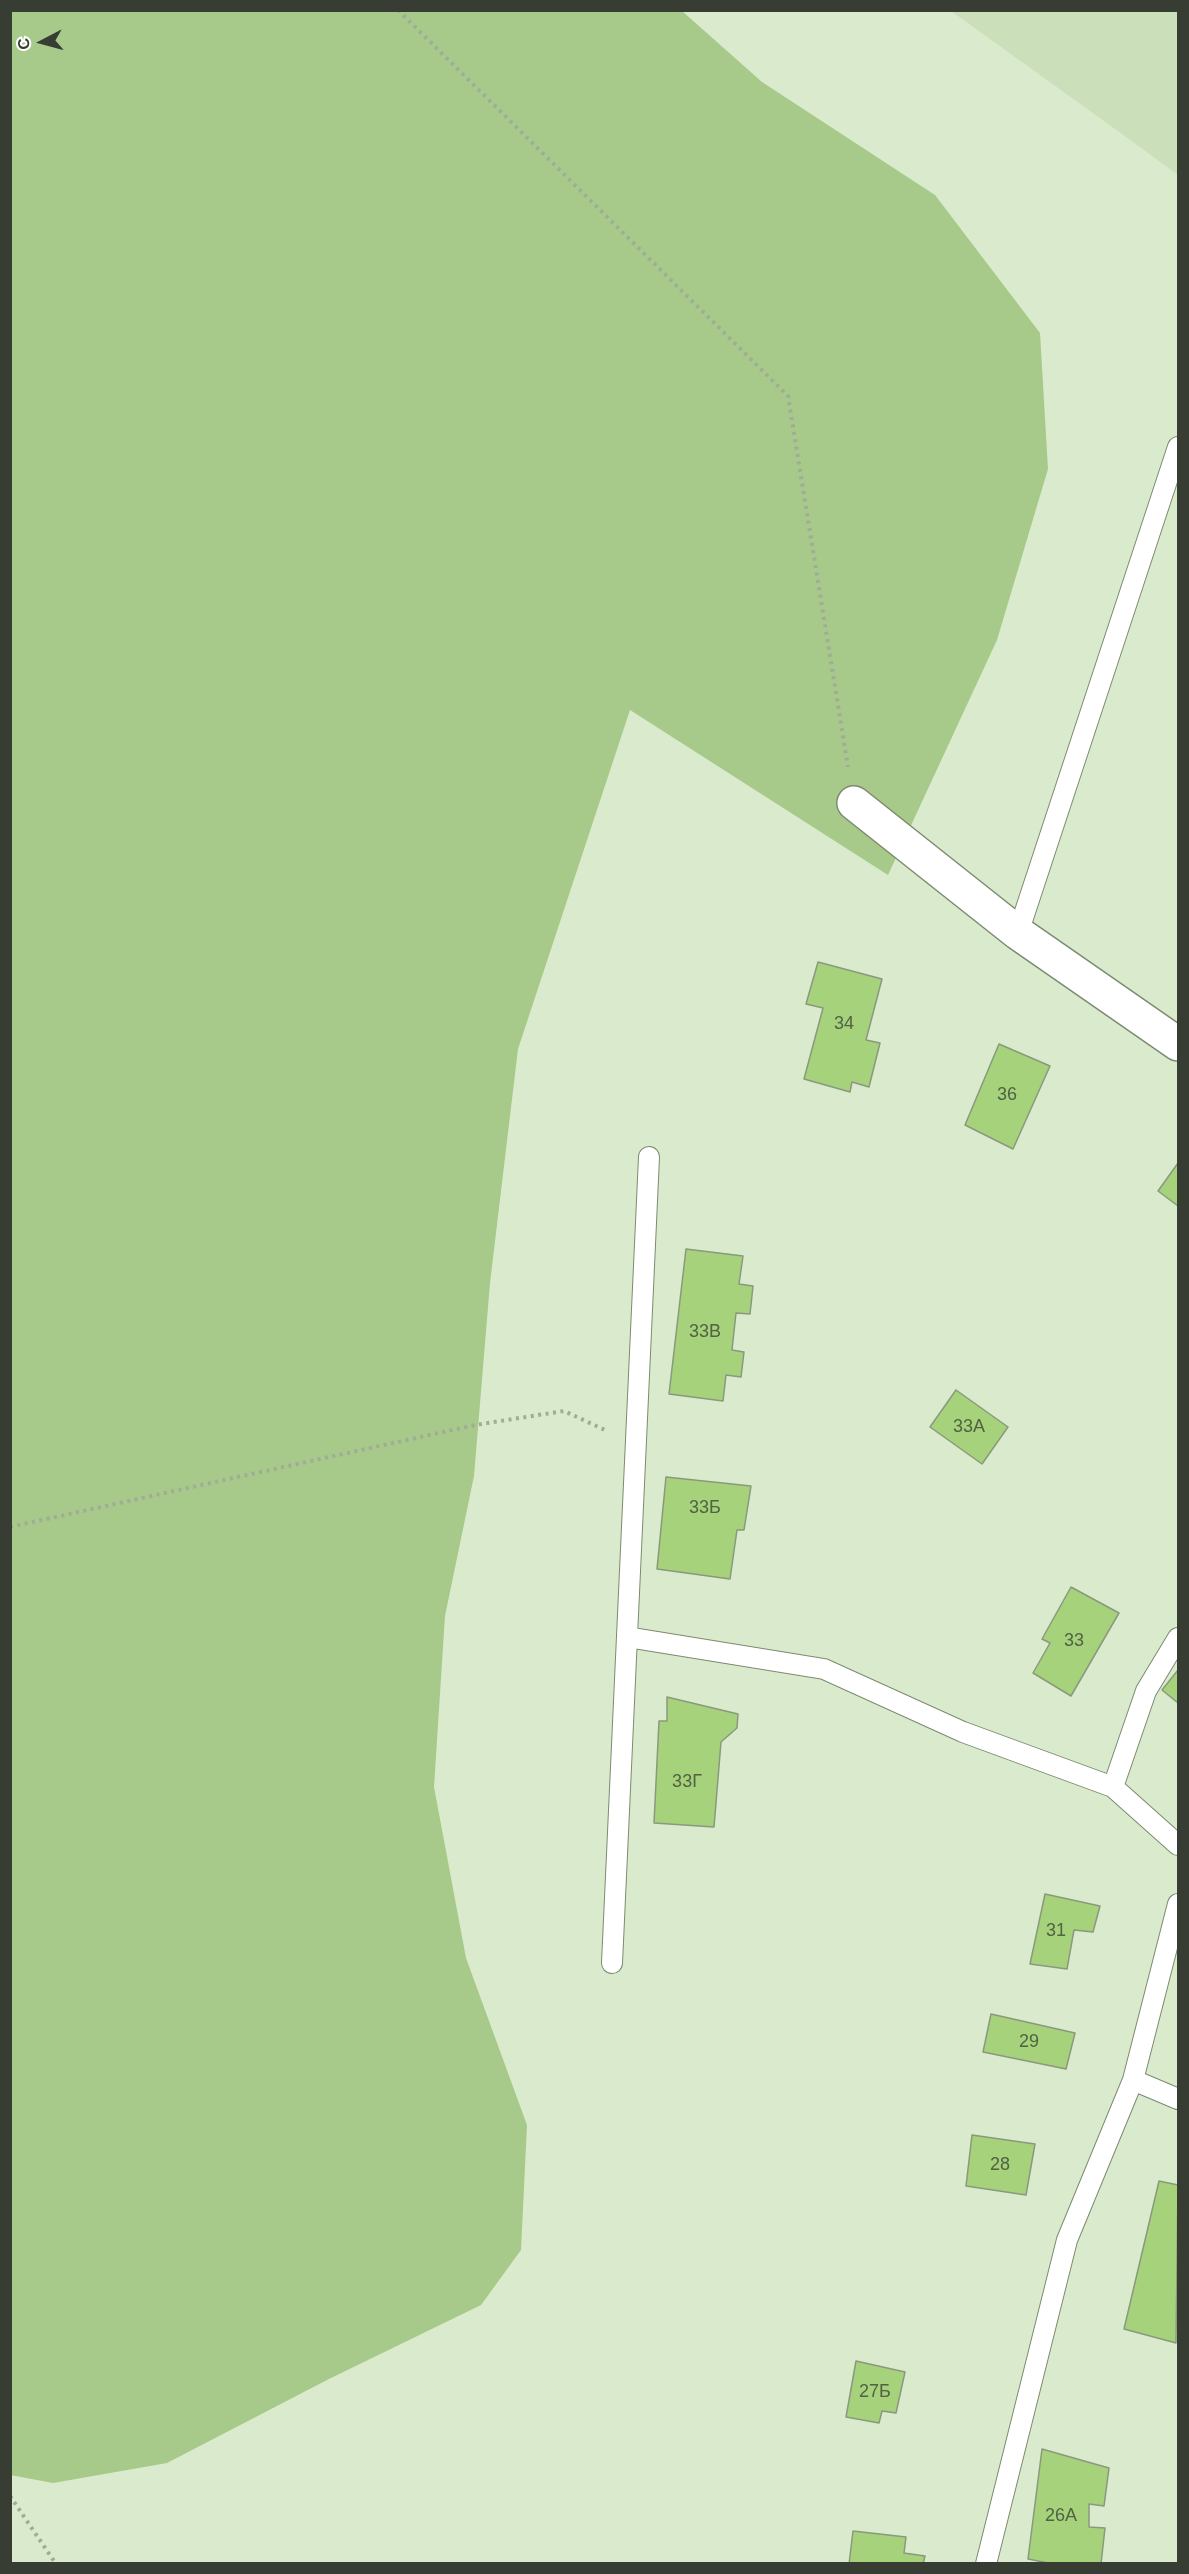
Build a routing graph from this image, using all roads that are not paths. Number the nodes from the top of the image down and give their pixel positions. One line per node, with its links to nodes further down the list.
1 (1179, 447): 3 (lane)
2 (854, 803): 3 (street)
3 (1018, 933): 4 (street)
4 (1179, 1044)
5 (649, 1157): 6 (lane)
6 (627, 1637): 8 (lane); 11 (lane)
7 (1179, 1638): 8 (lane)
8 (1113, 1787): 9 (lane)
9 (1179, 1845)
10 (1179, 1904): 12 (lane)
11 (612, 1963)
12 (1133, 2080): 13 (lane); 14 (lane)
13 (1179, 2099)
14 (986, 2564)

